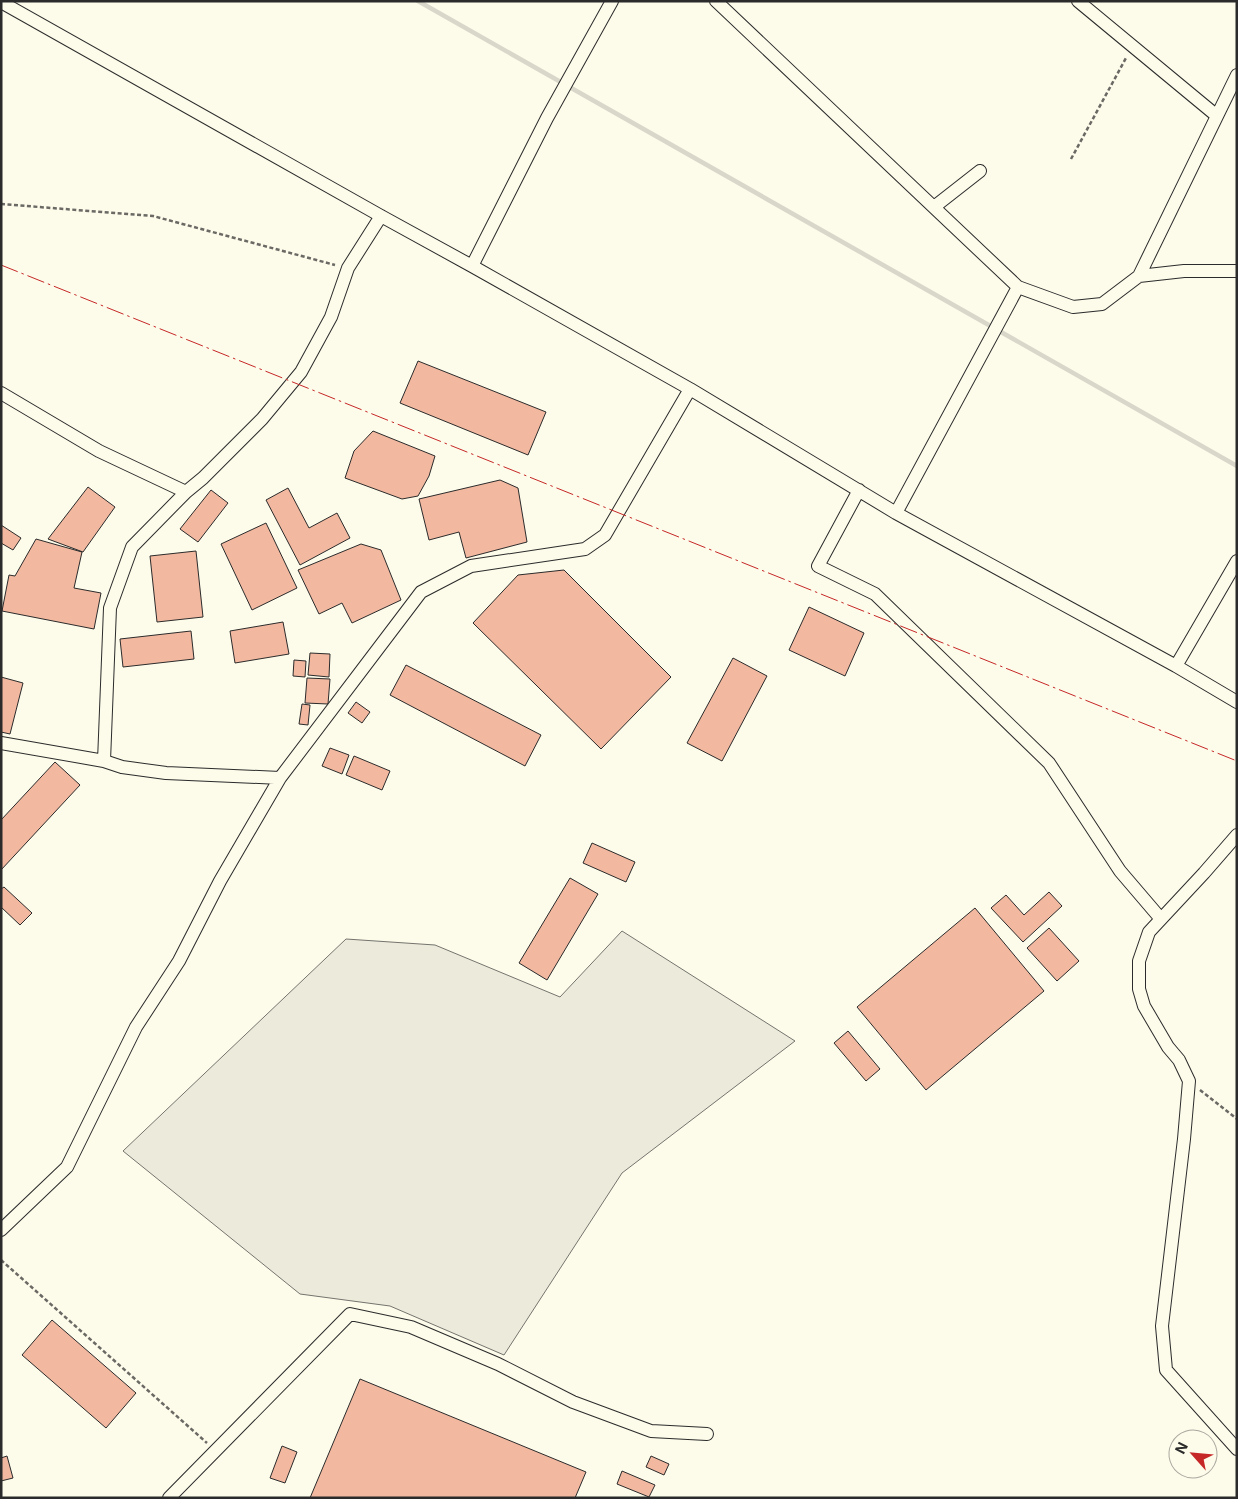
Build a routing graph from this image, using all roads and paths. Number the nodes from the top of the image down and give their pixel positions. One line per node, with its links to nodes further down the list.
1 (612, 1): 13 (street)
2 (716, 1): 11 (street)
3 (1078, 1): 5 (street)
4 (1, 2): 12 (street)
5 (1132, 46): 7 (street); 8 (path)
6 (1237, 75): 7 (street)
7 (1217, 116): 16 (street)
8 (1070, 159)
9 (980, 171): 11 (street)
10 (1, 204): 14 (path)
11 (934, 207): 17 (street)
12 (381, 216): 13 (street); 14 (street)
13 (472, 266): 18 (street)
14 (348, 268): 21 (street)
15 (1237, 271): 16 (street)
16 (1139, 276): 17 (street)
17 (1018, 287): 22 (street)
18 (690, 389): 20 (street); 28 (street)
19 (1, 393): 21 (street)
20 (859, 490): 22 (street); 30 (street)
21 (186, 492): 27 (street)
22 (896, 513): 24 (street)
23 (1237, 562): 24 (street)
24 (1176, 666): 25 (street)
25 (1237, 702)
26 (1, 744): 27 (street)
27 (104, 761): 28 (street)
28 (280, 778): 33 (street)
29 (1237, 835): 30 (street)
30 (1161, 919): 31 (street)
31 (1189, 1081): 32 (path); 36 (street)
32 (1237, 1119)
33 (1, 1230)
34 (1, 1260): 37 (path)
35 (707, 1434): 37 (street)
36 (1237, 1449)
37 (215, 1450): 38 (street)
38 (169, 1498)

